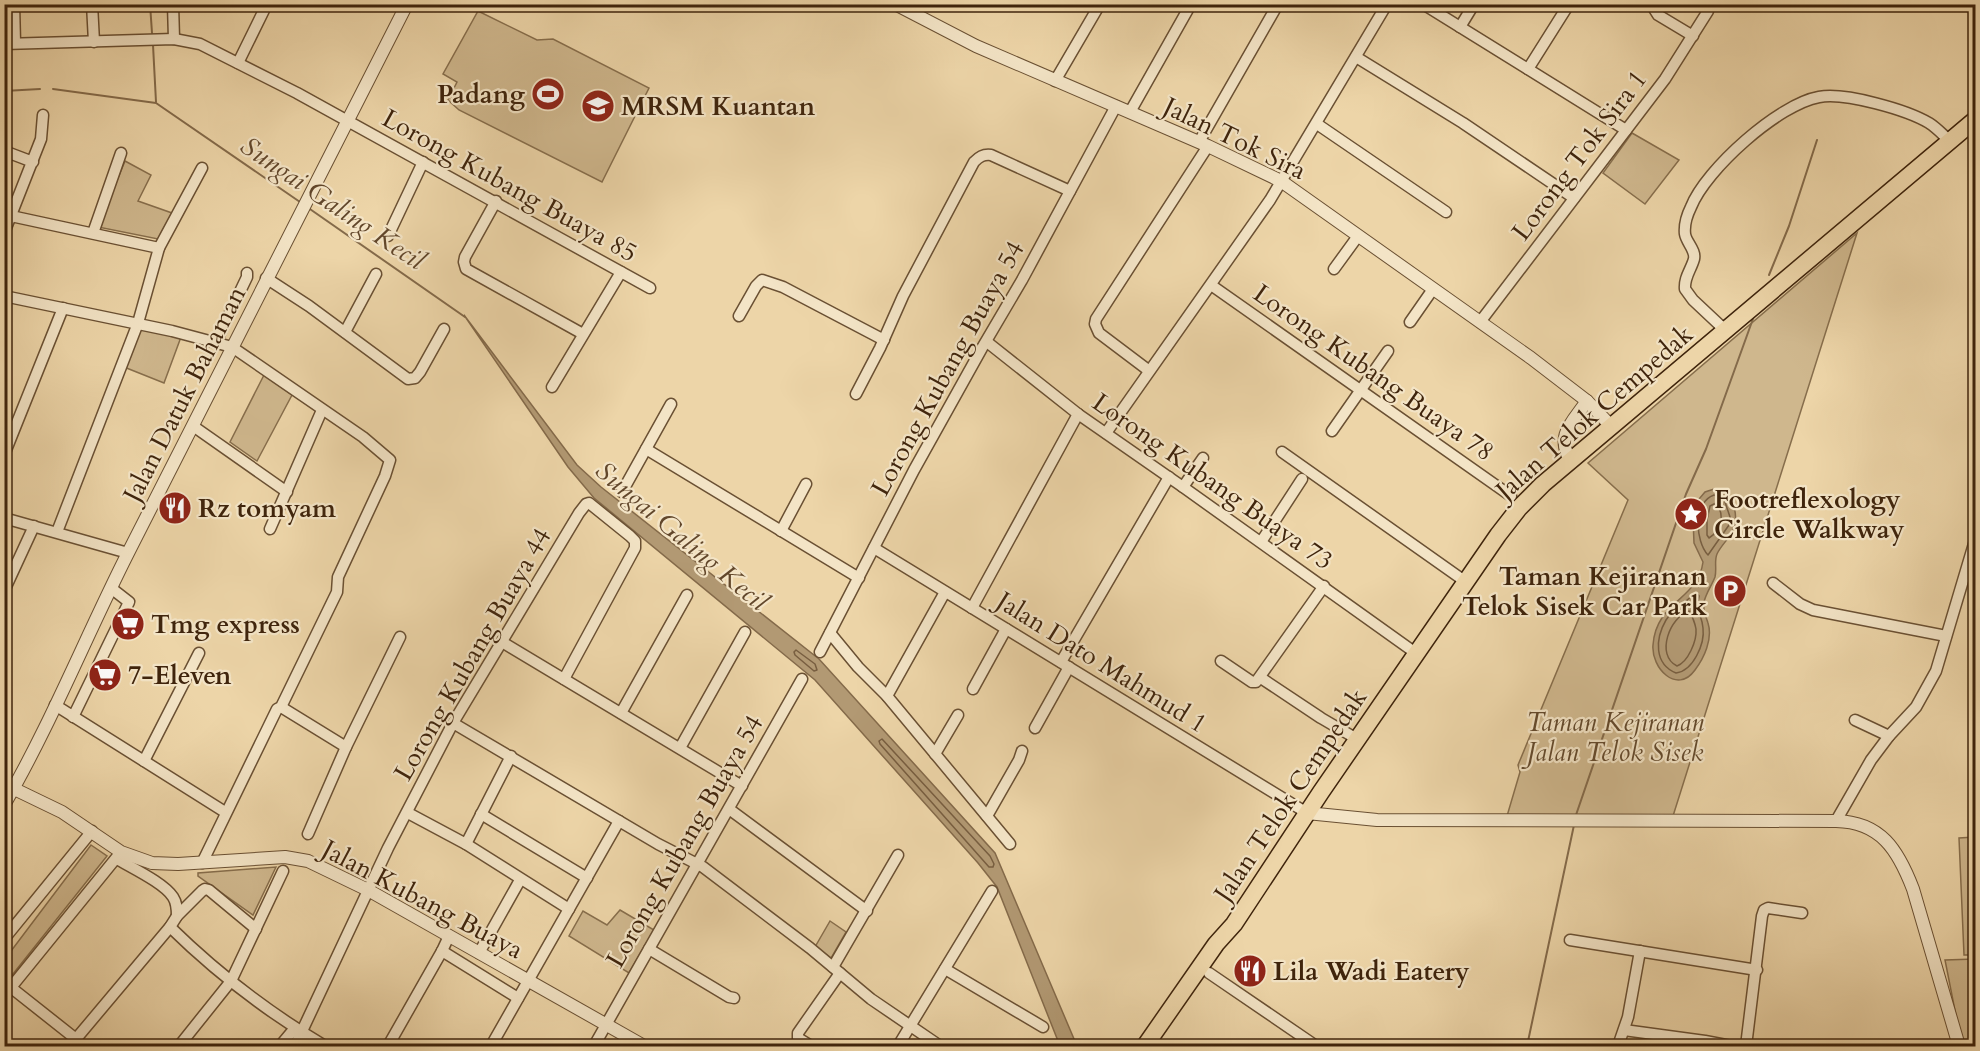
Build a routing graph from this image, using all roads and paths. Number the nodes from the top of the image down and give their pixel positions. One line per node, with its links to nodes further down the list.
1 (15, 4): 20 (street)
2 (92, 4): 19 (street)
3 (173, 4): 18 (street)
4 (267, 4): 22 (street)
5 (407, 4): 29 (street, Jalan Datuk Bahaman)
6 (1100, 4): 24 (street)
7 (1191, 4): 26 (street)
8 (1278, 4): 33 (street)
9 (1387, 4): 21 (street)
10 (1424, 4): 16 (street)
11 (1474, 4): 16 (street)
12 (1569, 4): 23 (street)
13 (1651, 4): 17 (street)
14 (897, 5): 24 (street, Jalan Tok Sira)
15 (1708, 10): 17 (street, Lorong Tok Sira 1)
16 (1460, 27): 23 (street)
17 (1693, 36): 31 (street, Lorong Tok Sira 1)
18 (174, 39): 19 (street, Lorong Kubang Buaya 85); 22 (street, Lorong Kubang Buaya 85)
19 (94, 42): 20 (street, Lorong Kubang Buaya 85)
20 (10, 43)
21 (1356, 57): 30 (street); 41 (street)
22 (238, 63): 29 (street, Lorong Kubang Buaya 85)
23 (1528, 69): 31 (street)
24 (1055, 81): 25 (street, Jalan Tok Sira)
25 (1116, 106): 26 (street, Jalan Tok Sira); 40 (street, Lorong Kubang Buaya 54)
26 (1130, 112): 33 (street, Jalan Tok Sira)
27 (43, 115): 36 (street)
28 (1976, 119): 32 (main road, Jalan Telok Cempedak)
29 (348, 121): 37 (street, Lorong Kubang Buaya 85); 54 (street, Jalan Datuk Bahaman)
30 (1317, 124): 39 (street); 43 (street)
31 (1626, 130): 41 (street, Lorong Tok Sira 1)
32 (1950, 141): 65 (main road, Jalan Telok Cempedak); 65 (street)
33 (1203, 144): 39 (street, Jalan Tok Sira); 73 (street)
34 (4, 151): 36 (street)
35 (121, 153): 46 (street)
36 (33, 162): 44 (street)
37 (423, 162): 42 (street, Lorong Kubang Buaya 85); 47 (street)
38 (202, 168): 49 (street)
39 (1281, 181): 48 (street, Jalan Tok Sira); 55 (street)
40 (1070, 191): 68 (street); 70 (street, Lorong Kubang Buaya 54)
41 (1574, 198): 62 (street, Lorong Tok Sira 1)
42 (496, 201): 51 (street, Lorong Kubang Buaya 85); 67 (street)
43 (1446, 212)
44 (11, 216): 45 (street); 46 (street)
45 (4, 233)
46 (93, 233): 49 (street)
47 (388, 236)
48 (1358, 236): 50 (street); 57 (street, Jalan Tok Sira)
49 (159, 248): 63 (street)
50 (1334, 269)
51 (621, 272): 56 (street, Lorong Kubang Buaya 85); 67 (street)
52 (247, 273): 69 (street)
53 (376, 274): 66 (street)
54 (266, 278): 66 (street); 71 (street, Jalan Datuk Bahaman)
55 (1211, 285): 73 (street); 75 (street, Lorong Kubang Buaya 78)
56 (650, 288)
57 (1433, 289): 61 (street); 62 (street, Jalan Tok Sira)
58 (4, 296): 59 (street)
59 (63, 308): 63 (street); 87 (street)
60 (739, 316): 68 (street)
61 (1410, 322)
62 (1480, 322): 77 (street, Jalan Tok Sira)
63 (138, 323): 69 (street); 101 (street)
64 (444, 329): 66 (street)
65 (1726, 331): 82 (main road, Jalan Telok Cempedak)
66 (345, 332)
67 (583, 334): 74 (street)
68 (884, 340): 76 (street)
69 (216, 342): 71 (street)
70 (987, 342): 80 (street, Lorong Kubang Buaya 73); 104 (street, Lorong Kubang Buaya 54)
71 (232, 347): 79 (street); 81 (street, Jalan Datuk Bahaman)
72 (1388, 351): 75 (street)
73 (1148, 370): 84 (street)
74 (552, 387)
75 (1360, 391): 83 (street); 96 (street, Lorong Kubang Buaya 78)
76 (856, 394)
77 (1587, 401): 82 (street, Jalan Tok Sira); 89 (street)
78 (671, 404): 85 (street)
79 (322, 410): 94 (street); 132 (street)
80 (1078, 414): 84 (street, Lorong Kubang Buaya 73); 114 (street)
81 (193, 426): 94 (street); 105 (street, Jalan Datuk Bahaman)
82 (1612, 427): 89 (main road, Jalan Telok Cempedak)
83 (1332, 431)
84 (1106, 433): 90 (street, Lorong Kubang Buaya 73)
85 (646, 449): 95 (street); 100 (street)
86 (1282, 452): 107 (street)
87 (4, 455)
88 (1203, 458): 93 (street)
89 (1571, 462): 107 (main road, Jalan Telok Cempedak)
90 (1169, 477): 93 (street, Lorong Kubang Buaya 73); 125 (street)
91 (1302, 479): 103 (street)
92 (806, 484): 100 (street)
93 (1183, 487): 103 (street, Lorong Kubang Buaya 73)
94 (287, 492): 99 (street)
95 (622, 492)
96 (1511, 496)
97 (4, 518): 98 (street)
98 (34, 526): 101 (street); 111 (street)
99 (270, 529)
100 (781, 531): 106 (street)
101 (57, 532): 105 (street)
102 (1976, 537): 118 (street)
103 (1261, 542): 109 (street, Lorong Kubang Buaya 73)
104 (874, 548): 106 (street, Lorong Kubang Buaya 54); 112 (street, Jalan Dato Mahmud 1)
105 (128, 554): 110 (street, Jalan Datuk Bahaman)
106 (859, 578): 117 (street, Lorong Kubang Buaya 54)
107 (1466, 582): 123 (main road, Jalan Telok Cempedak)
108 (1773, 584): 118 (street)
109 (1324, 586): 123 (street, Lorong Kubang Buaya 73); 126 (street)
110 (111, 588): 131 (street, Jalan Datuk Bahaman); 135 (street)
111 (4, 591)
112 (945, 592): 114 (street, Jalan Dato Mahmud 1); 130 (street)
113 (687, 595): 133 (street)
114 (972, 608): 115 (street, Jalan Dato Mahmud 1)
115 (1006, 629): 125 (street, Jalan Dato Mahmud 1); 129 (street)
116 (745, 632): 142 (street)
117 (830, 633): 121 (street, Lorong Kubang Buaya 54); 130 (street)
118 (1946, 636): 139 (street)
119 (400, 637): 141 (street)
120 (502, 642): 127 (street); 127 (street, Lorong Kubang Buaya 44); 137 (street, Lorong Kubang Buaya 44)
121 (820, 652)
122 (199, 653): 146 (street)
123 (1417, 654): 140 (main road, Jalan Telok Cempedak)
124 (1221, 661): 126 (street)
125 (1065, 665): 138 (street); 153 (street, Jalan Dato Mahmud 1)
126 (1261, 678): 140 (street)
127 (564, 679): 133 (street)
128 (802, 679): 148 (street, Lorong Kubang Buaya 54)
129 (973, 689)
130 (887, 696): 144 (street)
131 (55, 705): 135 (street); 147 (street, Jalan Datuk Bahaman)
132 (281, 707): 141 (street); 151 (street)
133 (621, 713): 142 (street)
134 (958, 715): 144 (street)
135 (73, 717): 146 (street)
136 (1855, 720): 139 (street)
137 (453, 723): 145 (street); 152 (street, Lorong Kubang Buaya 44)
138 (1035, 728)
139 (1889, 736): 157 (street)
140 (1357, 739): 153 (main road, Jalan Telok Cempedak)
141 (346, 747): 159 (street)
142 (680, 748): 148 (street)
143 (1022, 751): 155 (street)
144 (935, 754): 155 (street)
145 (511, 756): 154 (street); 156 (street)
146 (144, 761): 151 (street)
147 (9, 786): 149 (street, Jalan Datuk Bahaman); 158 (street, Jalan Kubang Buaya)
148 (742, 786): 150 (street, Lorong Kubang Buaya 54)
149 (4, 805)
150 (729, 809): 165 (street, Lorong Kubang Buaya 54); 172 (street)
151 (225, 812): 164 (street)
152 (408, 813): 160 (street); 169 (street, Lorong Kubang Buaya 44)
153 (1306, 813): 157 (street); 175 (main road, Jalan Telok Cempedak)
154 (481, 814): 160 (street); 167 (street)
155 (987, 816): 161 (street)
156 (619, 821): 165 (street); 167 (street)
157 (1836, 821): 219 (street)
158 (92, 831): 162 (street, Jalan Kubang Buaya); 179 (street)
159 (309, 834)
160 (466, 844): 168 (street)
161 (1010, 844)
162 (119, 855): 164 (street, Jalan Kubang Buaya); 174 (street); 191 (street)
163 (898, 855): 172 (street)
164 (202, 863): 169 (street, Jalan Kubang Buaya)
165 (697, 864): 181 (street, Lorong Kubang Buaya 54); 186 (street)
166 (283, 871): 177 (street)
167 (587, 878): 171 (street)
168 (520, 880): 171 (street); 184 (street)
169 (368, 890): 178 (street, Jalan Kubang Buaya); 197 (street, Lorong Kubang Buaya 44)
170 (992, 891): 185 (street)
171 (569, 909): 189 (street)
172 (867, 911): 186 (street)
173 (1802, 913): 187 (street)
174 (177, 916): 176 (street); 177 (street)
175 (1234, 924): 188 (main road, Jalan Telok Cempedak); 213 (main road, Jalan Telok Cempedak)
176 (170, 927): 190 (street); 201 (street)
177 (256, 929): 190 (street)
178 (449, 936): 182 (street); 184 (street, Jalan Kubang Buaya)
179 (4, 939)
180 (1570, 940): 183 (street)
181 (649, 948): 193 (street); 194 (street, Lorong Kubang Buaya 54)
182 (442, 951): 192 (street); 206 (street)
183 (1640, 951): 187 (street); 198 (street)
184 (479, 953): 189 (street, Jalan Kubang Buaya)
185 (945, 969): 195 (street); 196 (street)
186 (836, 970): 196 (street); 210 (street)
187 (1756, 970): 218 (street)
188 (1209, 973): 200 (street); 214 (main road, Jalan Telok Cempedak)
189 (528, 980): 192 (street); 194 (street, Jalan Kubang Buaya)
190 (231, 981): 197 (street); 202 (street)
191 (7, 989): 201 (street)
192 (518, 998): 207 (street)
193 (734, 998)
194 (606, 1025): 208 (street, Lorong Kubang Buaya 54); 209 (street, Jalan Kubang Buaya)
195 (1044, 1027)
196 (910, 1028): 211 (street); 212 (street)
197 (299, 1030): 203 (street); 204 (street); 205 (street)
198 (1624, 1030): 199 (street); 216 (street)
199 (1663, 1041): 217 (street)
200 (1300, 1042): 215 (street)
201 (73, 1043)
202 (179, 1047)
203 (280, 1047)
204 (295, 1047)
205 (325, 1047)
206 (388, 1047)
207 (491, 1047)
208 (594, 1047)
209 (644, 1047)
210 (811, 1047)
211 (898, 1047)
212 (940, 1047)
213 (1145, 1047)
214 (1159, 1047)
215 (1316, 1047)
216 (1618, 1047)
217 (1731, 1047)
218 (1746, 1047)
219 (1959, 1047)

